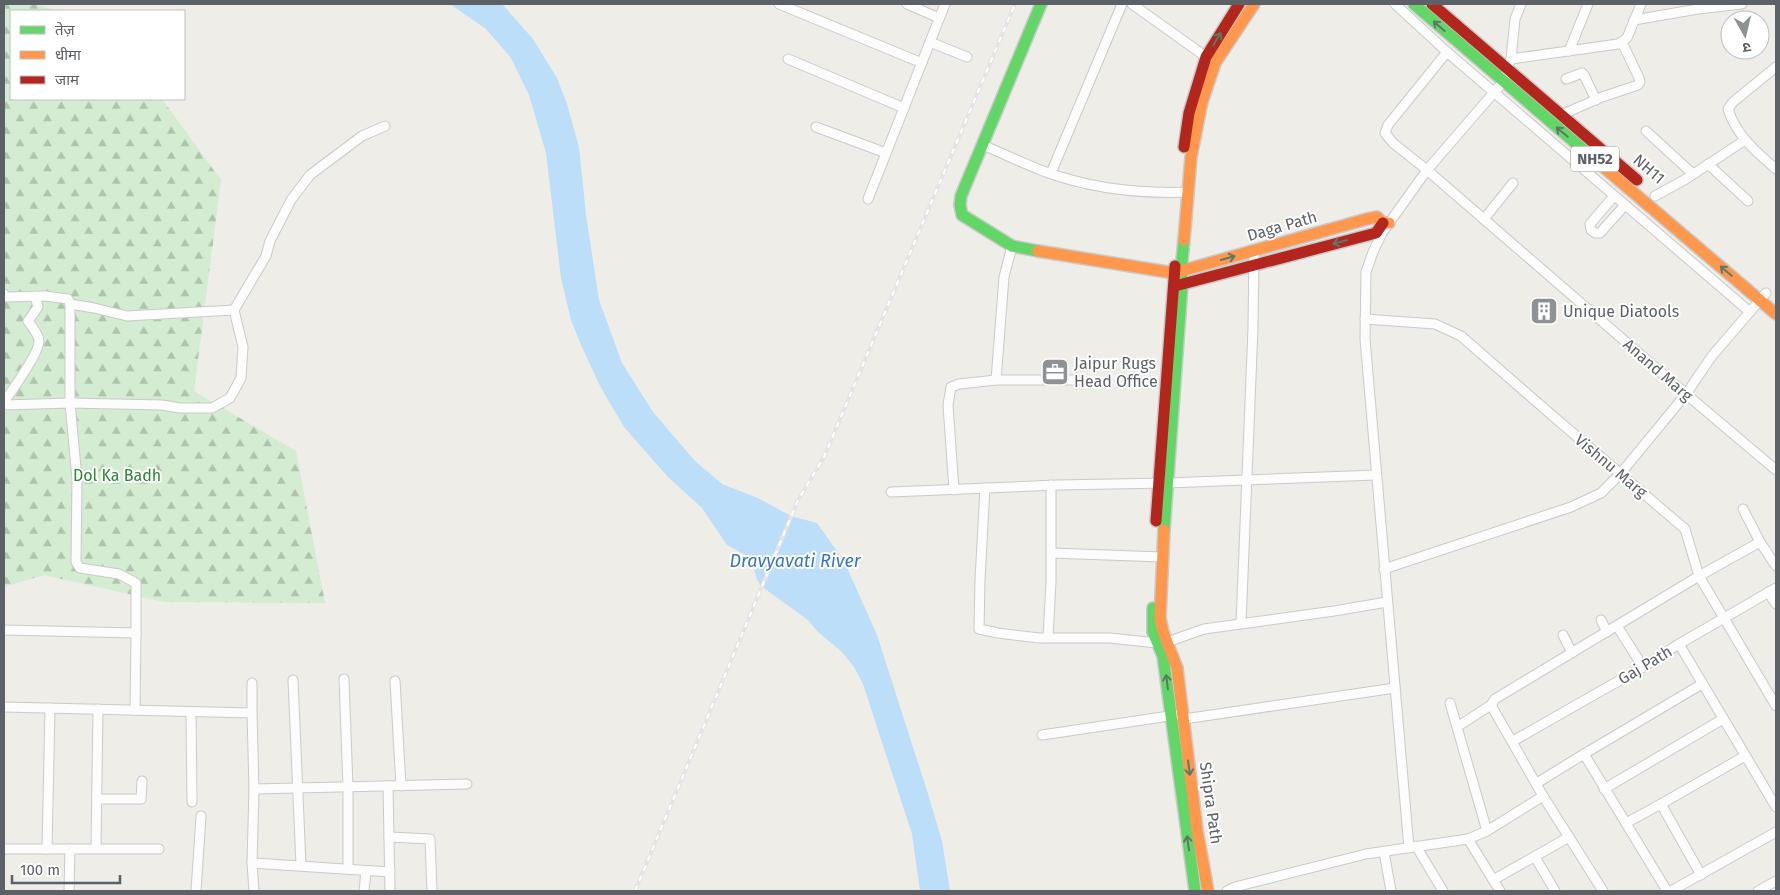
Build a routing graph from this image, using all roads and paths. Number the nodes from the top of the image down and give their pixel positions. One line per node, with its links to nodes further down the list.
1 (779, 4): 26 (street)
2 (907, 4): 17 (street)
3 (945, 4): 17 (street)
4 (1041, 4): 39 (main road)
5 (1122, 4): 44 (street)
6 (1132, 4): 25 (street)
7 (1239, 4): 25 (main road, one-way to 7)
8 (1254, 4): 25 (main road)
9 (1396, 4): 22 (street)
10 (1414, 4): 30 (main road, NH52, one-way to 10)
11 (1432, 4): 27 (main road, NH11 / NH52)
12 (1521, 4): 27 (street)
13 (1588, 4): 21 (street)
14 (1641, 4): 18 (street)
15 (1742, 4): 16 (street)
16 (1696, 7): 18 (street)
17 (940, 18): 19 (street)
18 (1634, 20): 20 (street)
19 (930, 42): 23 (street); 26 (street)
20 (1622, 42): 21 (street); 32 (street)
21 (1569, 51): 27 (street)
22 (1448, 52): 31 (street); 43 (street, Anand Marg)
23 (967, 57)
24 (788, 59): 33 (street)
25 (1211, 60): 47 (main road)
26 (922, 63): 33 (street)
27 (1509, 64): 30 (street); 34 (main road, NH11 / NH52)
28 (1776, 68): 38 (street)
29 (1566, 79): 32 (street)
30 (1504, 82): 31 (street); 62 (main road, NH52, one-way to 30)
31 (1496, 92): 43 (street); 48 (street)
32 (1596, 100): 34 (street)
33 (904, 108): 40 (street)
34 (1561, 115): 49 (main road, NH11 / NH52)
35 (384, 126): 65 (street)
36 (816, 127): 40 (street)
37 (1646, 131): 45 (street)
38 (1745, 140): 41 (street); 42 (street)
39 (983, 145): 44 (street); 55 (main road)
40 (886, 153): 50 (street)
41 (1708, 164): 45 (street); 51 (street)
42 (1776, 169)
43 (1427, 170): 53 (street, Anand Marg); 54 (street)
44 (1051, 173): 47 (street)
45 (1694, 174): 49 (street)
46 (1513, 183): 53 (street)
47 (1185, 192): 58 (main road)
48 (1614, 196): 52 (street); 52 (street)
49 (1655, 196): 62 (main road, NH11 / NH52)
50 (868, 200)
51 (1748, 201)
52 (1625, 205): 66 (street)
53 (1484, 219): 71 (street, Anand Marg)
54 (1386, 223): 56 (main road, Daga Path); 57 (main road, one-way to 57); 68 (street)
55 (1012, 246): 58 (main road); 69 (street)
56 (1254, 251): 57 (street); 58 (main road, Daga Path, one-way to 56)
57 (1254, 266): 59 (main road); 77 (street)
58 (1178, 272): 59 (main road)
59 (1178, 285): 78 (main road)
60 (4, 294): 61 (street)
61 (35, 296): 64 (street); 72 (street)
62 (1763, 296): 63 (main road, NH11 / NH52); 66 (street); 67 (main road, NH52)
63 (1776, 302)
64 (70, 304): 65 (street); 73 (street)
65 (234, 310): 73 (street)
66 (1750, 312): 71 (street)
67 (1776, 314)
68 (1365, 319): 75 (street, Vishnu Marg); 76 (street)
69 (996, 380): 70 (street); 81 (street)
70 (1077, 380)
71 (1686, 394): 74 (street, Anand Marg); 75 (street)
72 (4, 403): 73 (street)
73 (70, 403): 98 (street)
74 (1776, 470)
75 (1621, 473): 88 (street); 89 (street, Vishnu Marg)
76 (1376, 475): 77 (street); 88 (street)
77 (1248, 479): 78 (street); 95 (street)
78 (1163, 483): 79 (street); 86 (main road)
79 (1051, 485): 80 (street); 85 (street)
80 (985, 488): 81 (street); 101 (street)
81 (954, 490): 82 (street)
82 (891, 492)
83 (1744, 509): 84 (street)
84 (1760, 542): 87 (street); 89 (street)
85 (1051, 554): 86 (street); 101 (street)
86 (1158, 557): 102 (main road)
87 (1776, 566)
88 (1384, 569): 91 (street)
89 (1699, 576): 93 (street, Vishnu Marg); 96 (street)
90 (1772, 590): 92 (street); 93 (street, Gaj Path)
91 (1387, 602): 95 (street); 111 (street)
92 (1776, 604)
93 (1725, 618): 103 (street, Gaj Path); 114 (street, Vishnu Marg)
94 (1601, 620): 99 (street)
95 (1242, 624): 102 (street)
96 (1617, 626): 99 (street); 105 (street)
97 (4, 630): 98 (street)
98 (136, 632): 118 (street)
99 (1607, 632): 104 (street)
100 (1563, 635): 104 (street)
101 (1048, 638): 102 (street)
102 (1162, 642): 121 (main road, one-way to 102); 122 (main road, Shipra Path)
103 (1680, 644): 105 (street, Gaj Path); 110 (street)
104 (1572, 653): 113 (street)
105 (1643, 667): 126 (street, Gaj Path)
106 (344, 679): 133 (street)
107 (293, 680): 135 (street)
108 (395, 681): 132 (street)
109 (252, 684): 120 (street)
110 (1702, 684): 123 (street); 127 (street)
111 (1395, 688): 122 (street); 150 (street)
112 (1450, 703): 124 (street)
113 (1491, 705): 124 (street); 126 (street)
114 (1776, 706)
115 (4, 707): 116 (street)
116 (50, 708): 117 (street); 153 (street)
117 (98, 710): 118 (street); 139 (street)
118 (135, 710): 119 (street)
119 (191, 712): 120 (street); 140 (street)
120 (252, 713): 136 (street)
121 (1171, 716): 122 (street); 125 (street); 172 (main road, one-way to 121)
122 (1184, 717): 173 (main road, Shipra Path, one-way to 173)
123 (1723, 719): 128 (street); 137 (street)
124 (1457, 727): 145 (street)
125 (1042, 735)
126 (1513, 741): 130 (street)
127 (1584, 754): 130 (street); 137 (street)
128 (1745, 756): 141 (street); 142 (street)
129 (142, 781): 139 (street)
130 (1536, 783): 138 (street)
131 (467, 784): 132 (street)
132 (401, 786): 134 (street)
133 (348, 787): 134 (street); 135 (street); 160 (street)
134 (388, 787): 147 (street)
135 (298, 788): 136 (street); 159 (street)
136 (254, 789): 158 (street)
137 (1604, 789): 144 (street)
138 (1543, 796): 145 (street); 148 (street)
139 (97, 799): 151 (street)
140 (192, 802)
141 (1661, 804): 144 (street); 163 (street)
142 (1776, 807)
143 (201, 816): 167 (street)
144 (1626, 823): 180 (street)
145 (1487, 831): 149 (street)
146 (1776, 832): 163 (street)
147 (389, 838): 162 (street); 171 (street)
148 (1569, 838): 157 (street); 179 (street)
149 (1468, 839): 150 (street); 164 (street)
150 (1412, 847): 156 (street); 176 (street)
151 (96, 848): 154 (street); 155 (street)
152 (4, 849): 153 (street)
153 (47, 849): 154 (street)
154 (70, 849): 166 (street)
155 (159, 849)
156 (1384, 852): 174 (street); 175 (street)
157 (1535, 857): 164 (street); 178 (street)
158 (252, 863): 159 (street); 168 (street)
159 (300, 865): 160 (street)
160 (348, 869): 161 (street)
161 (366, 871): 162 (street); 169 (street)
162 (390, 872): 170 (street)
163 (1701, 875): 181 (street)
164 (1493, 880): 177 (street)
165 (1776, 881): 182 (street)
166 (69, 891)
167 (196, 891)
168 (254, 891)
169 (364, 891)
170 (390, 891)
171 (432, 891)
172 (1195, 891)
173 (1208, 891)
174 (1227, 891)
175 (1391, 891)
176 (1442, 891)
177 (1500, 891)
178 (1555, 891)
179 (1603, 891)
180 (1667, 891)
181 (1671, 891)
182 (1758, 891)

